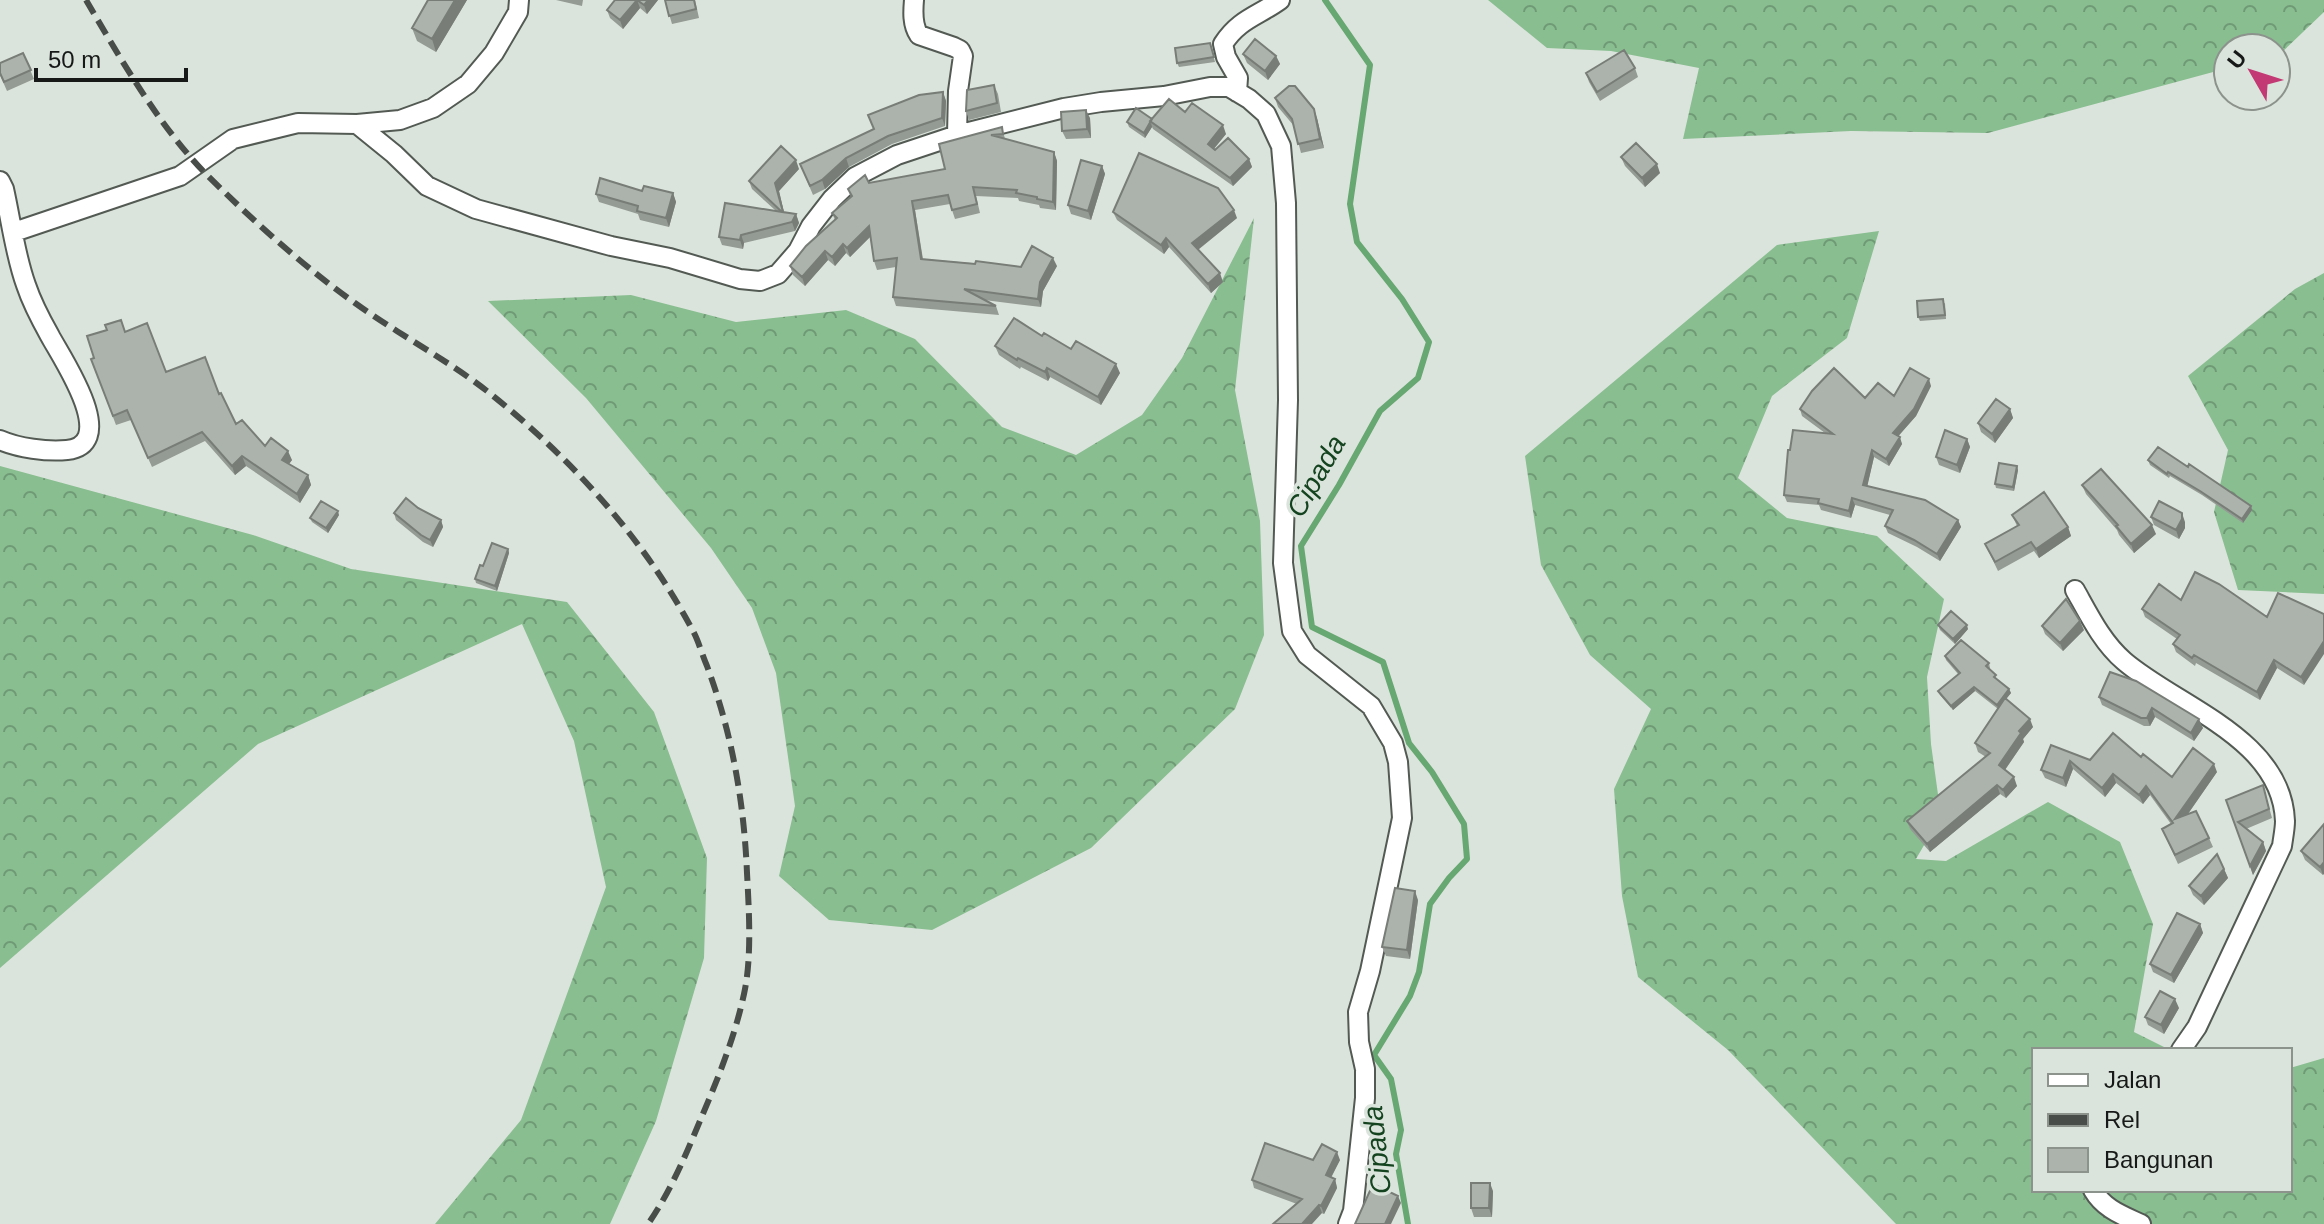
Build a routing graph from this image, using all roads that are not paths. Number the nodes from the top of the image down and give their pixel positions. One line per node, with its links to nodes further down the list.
1 (519, 0): 5 (street)
2 (914, 0): 6 (street)
3 (1280, 0): 4 (street)
4 (1237, 92): 6 (street); 13 (street)
5 (357, 124): 6 (street); 8 (street)
6 (957, 135)
7 (0, 181): 8 (street)
8 (14, 232): 9 (street)
9 (0, 440)
10 (2075, 590): 11 (street)
11 (2182, 1048)
12 (2094, 1192): 14 (street)
13 (1348, 1224)
14 (2141, 1224)

